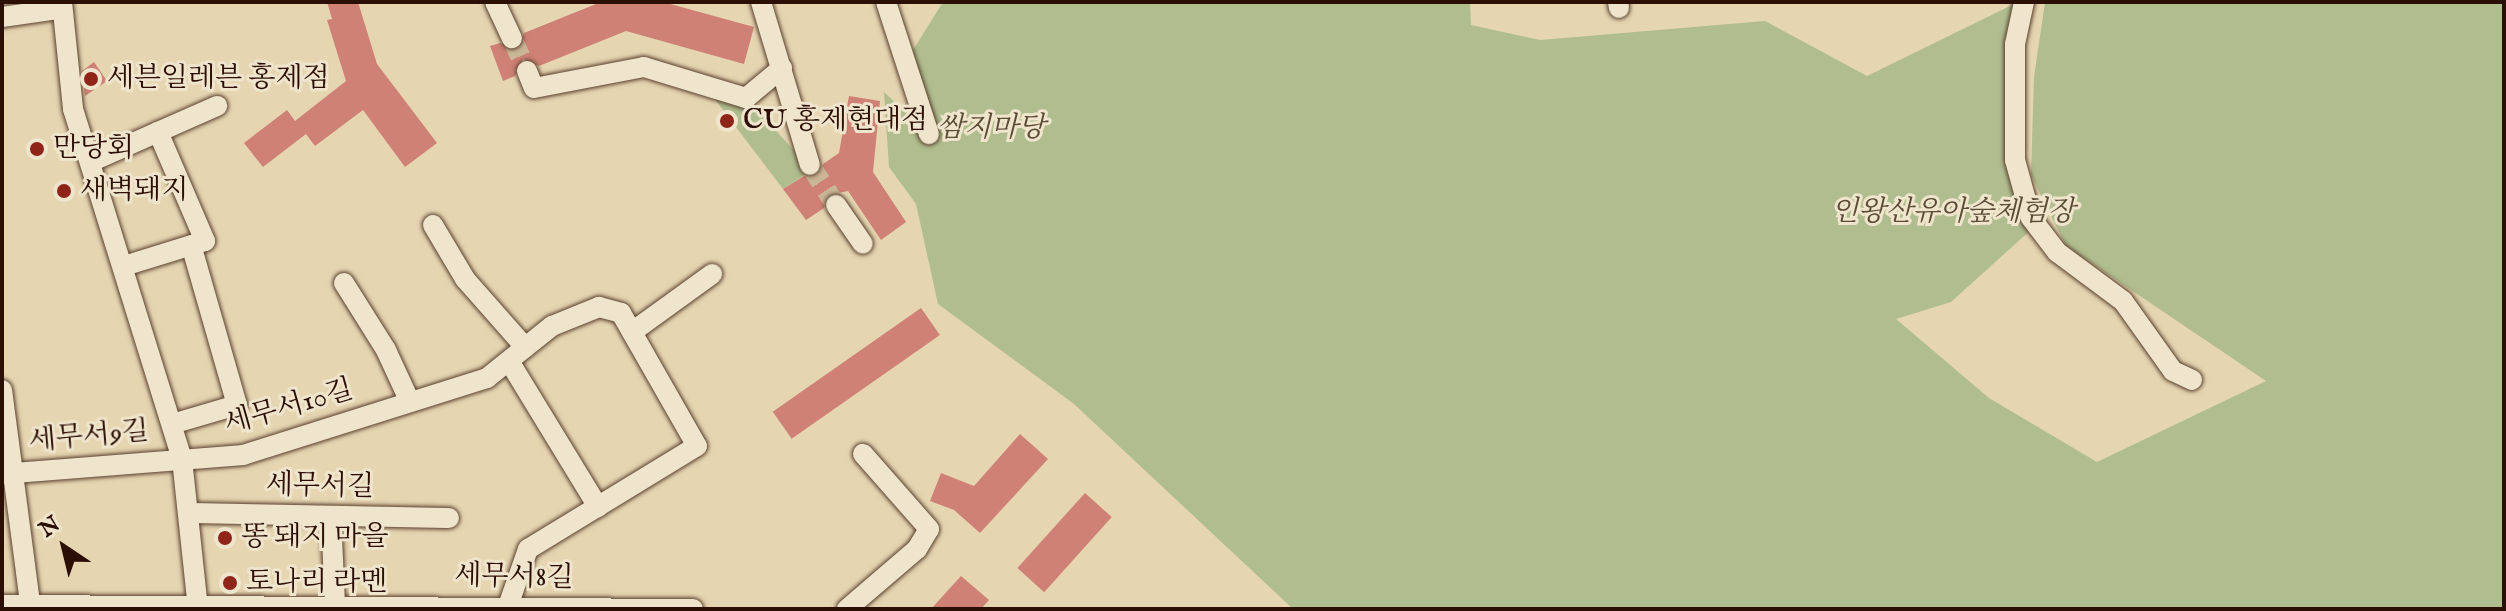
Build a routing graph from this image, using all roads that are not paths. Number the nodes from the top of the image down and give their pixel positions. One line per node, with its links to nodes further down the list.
1 (495, 2): 7 (street)
2 (761, 2): 8 (street)
3 (886, 2): 12 (street)
4 (2024, 2): 25 (street)
5 (60, 6): 6 (street); 13 (street)
6 (2, 17)
7 (512, 38)
8 (782, 68): 9 (street); 14 (street)
9 (527, 71)
10 (217, 106): 11 (street)
11 (158, 132): 13 (street); 18 (street)
12 (929, 134)
13 (90, 162): 19 (street)
14 (810, 165)
15 (836, 205): 17 (street)
16 (433, 225): 23 (street)
17 (863, 244)
18 (191, 245): 19 (street); 28 (street)
19 (124, 266): 28 (street)
20 (712, 274): 22 (street)
21 (344, 283): 27 (street)
22 (632, 332): 23 (street, 세무서10길); 32 (street, 세무서10길)
23 (525, 347): 24 (street, 세무서10길)
24 (509, 361): 27 (street, 세무서10길); 32 (street)
25 (2192, 380)
26 (2, 390): 31 (street)
27 (410, 402): 30 (street, 세무서10길)
28 (172, 424): 30 (street)
29 (863, 454): 43 (street)
30 (182, 459): 31 (street, 세무서9길); 33 (street)
31 (7, 473): 39 (street)
32 (598, 507): 38 (street, 세무서10길)
33 (189, 513): 34 (street, 세무서길); 40 (street)
34 (331, 516): 35 (street, 세무서길); 36 (street)
35 (449, 518)
36 (335, 604): 38 (street, 세무서8길); 40 (street, 세무서8길)
37 (2, 605): 39 (street, 세무서8길)
38 (508, 606): 41 (street, 세무서8길)
39 (30, 607): 40 (street, 세무서8길)
40 (198, 608)
41 (681, 609): 42 (street, 세무서8길)
42 (693, 609)
43 (847, 609)

